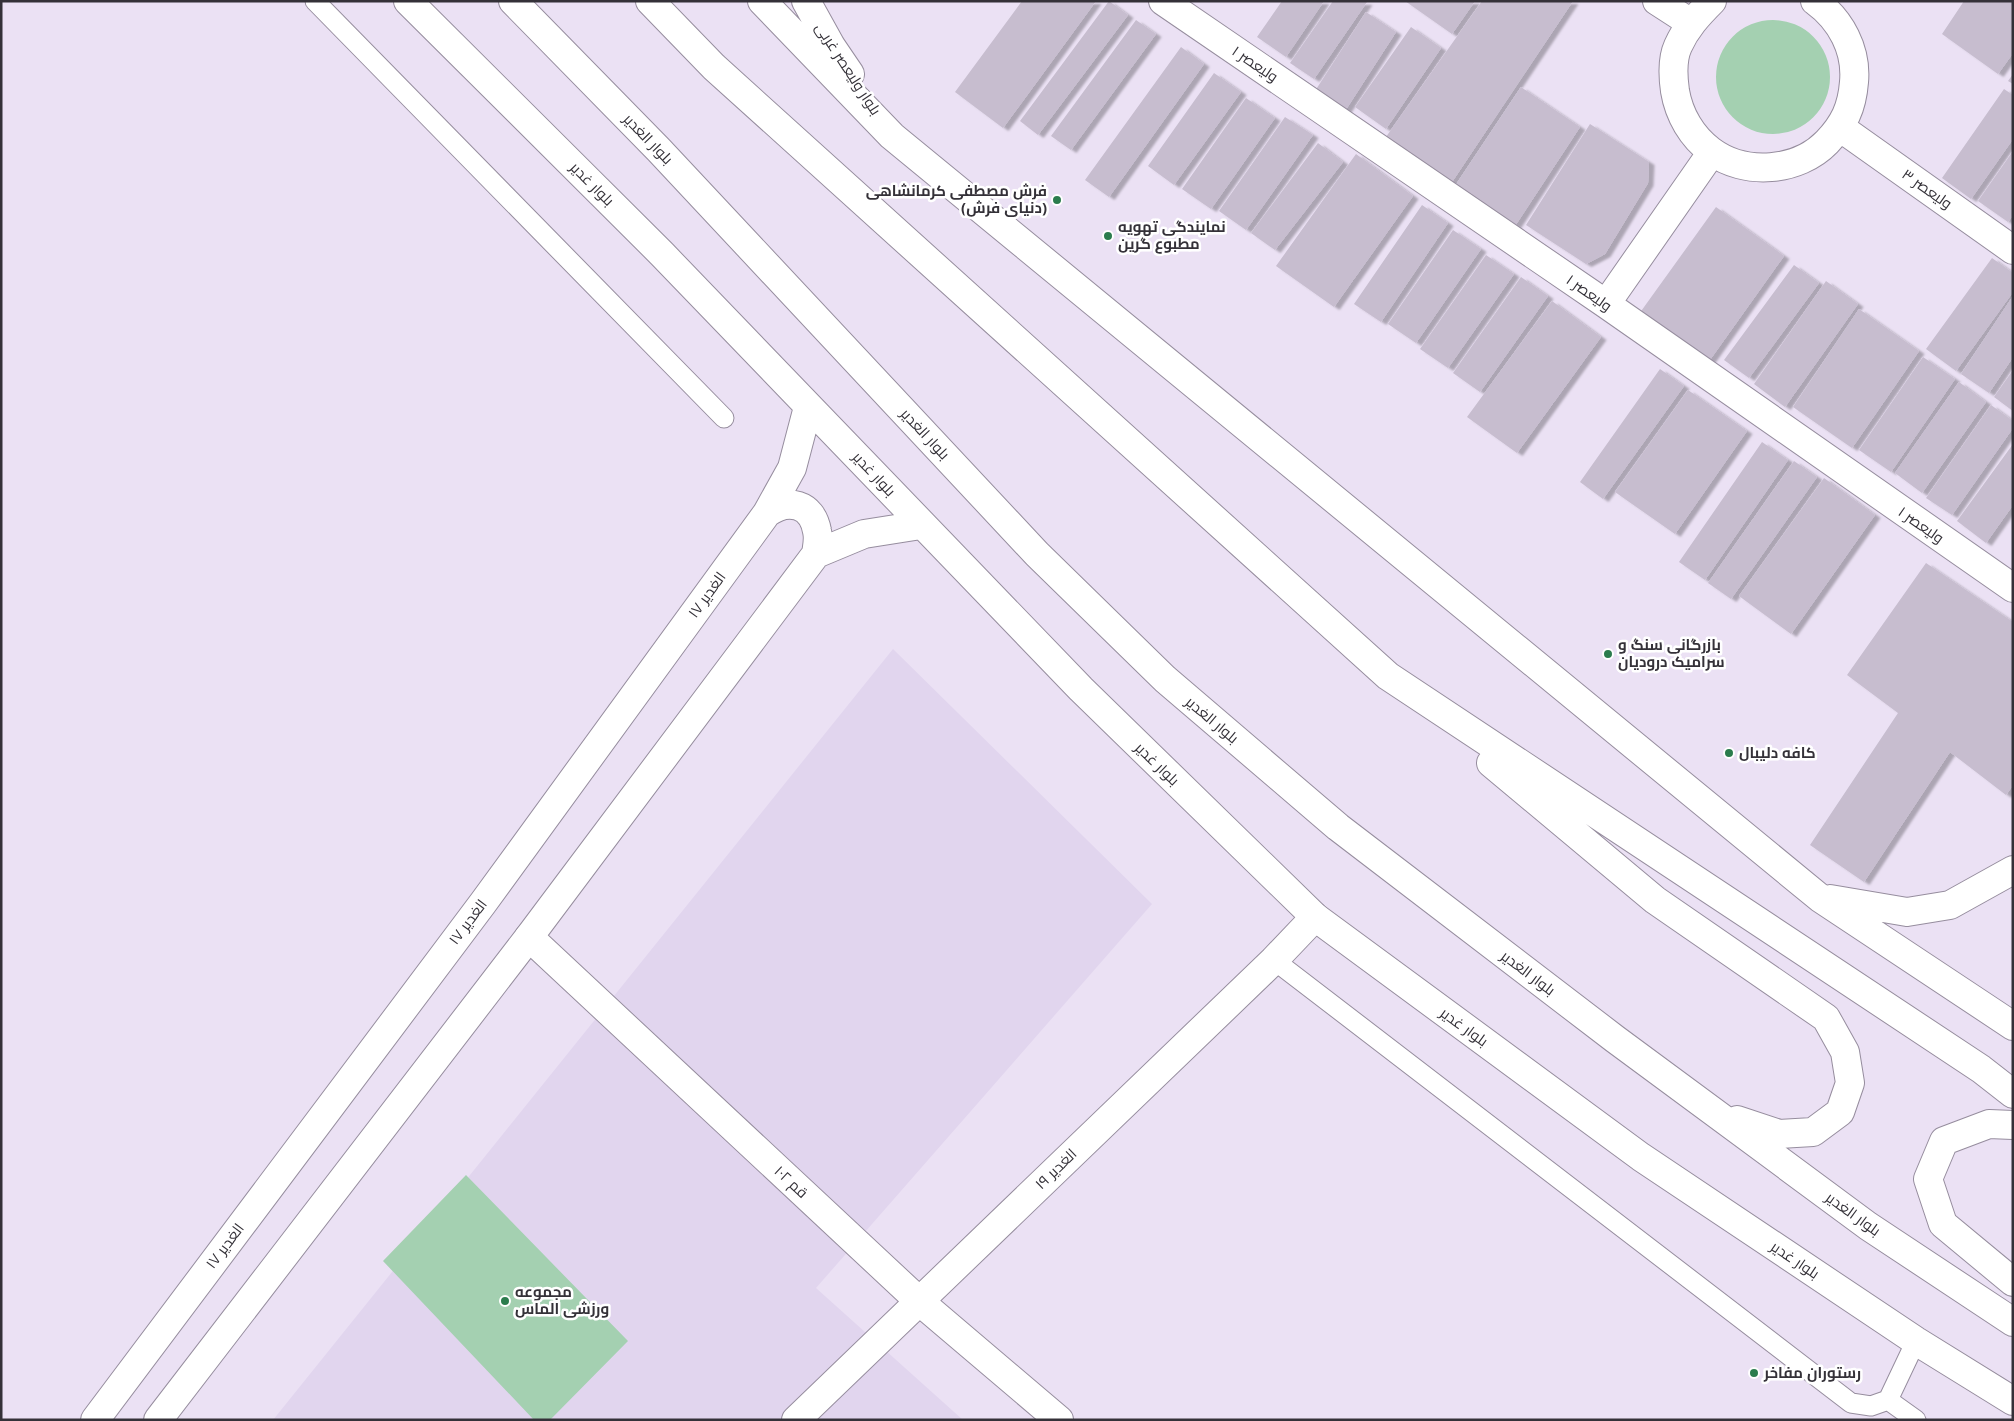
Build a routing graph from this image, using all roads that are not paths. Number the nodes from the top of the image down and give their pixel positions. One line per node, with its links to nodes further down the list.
1 (315, 1): 18 (lane)
2 (408, 1): 17 (main road, بلوار غدیر)
3 (513, 1): 31 (main road, بلوار الغدیر)
4 (650, 1): 23 (main road)
5 (762, 1): 13 (main road)
6 (806, 1): 13 (main road, بلوار ولیعصر غربی)
7 (1163, 1): 16 (main road, ولیعصر ۱)
8 (1657, 1): 11 (main road)
9 (1712, 1): 11 (main road)
10 (1827, 4): 12 (main road)
11 (1690, 22): 14 (main road)
12 (1840, 128): 14 (main road); 15 (main road, ولیعصر ۳)
13 (892, 136): 25 (main road)
14 (1712, 152): 16 (main road)
15 (2013, 250)
16 (1606, 304): 22 (main road, ولیعصر ۱)
17 (808, 407): 19 (main road, الغدیر ۱۷); 20 (main road, بلوار غدیر)
18 (724, 418)
19 (767, 512): 21 (main road); 39 (main road, الغدیر ۱۷)
20 (921, 525): 21 (main road); 26 (main road, بلوار غدیر)
21 (816, 554): 27 (main road)
22 (2013, 588)
23 (1388, 676): 30 (main road); 31 (main road)
24 (2013, 870): 25 (main road)
25 (1820, 898): 29 (main road)
26 (1315, 917): 28 (main road, الغدیر ۱۹); 36 (main road, بلوار غدیر)
27 (529, 937): 34 (main road, قم ۱۰۲); 40 (main road)
28 (1274, 960): 34 (main road, الغدیر ۱۹); 37 (lane)
29 (2013, 1026)
30 (2013, 1094)
31 (1710, 1110): 35 (main road, بلوار الغدیر)
32 (2013, 1126): 33 (main road)
33 (2013, 1282)
34 (919, 1301): 41 (main road, الغدیر ۱۹); 42 (main road, قم ۱۰۲)
35 (2013, 1322)
36 (1916, 1340): 37 (lane); 38 (main road, بلوار غدیر)
37 (1888, 1400): 43 (lane)
38 (2013, 1401)
39 (95, 1420)
40 (158, 1420)
41 (796, 1420)
42 (1059, 1420)
43 (1916, 1420)

